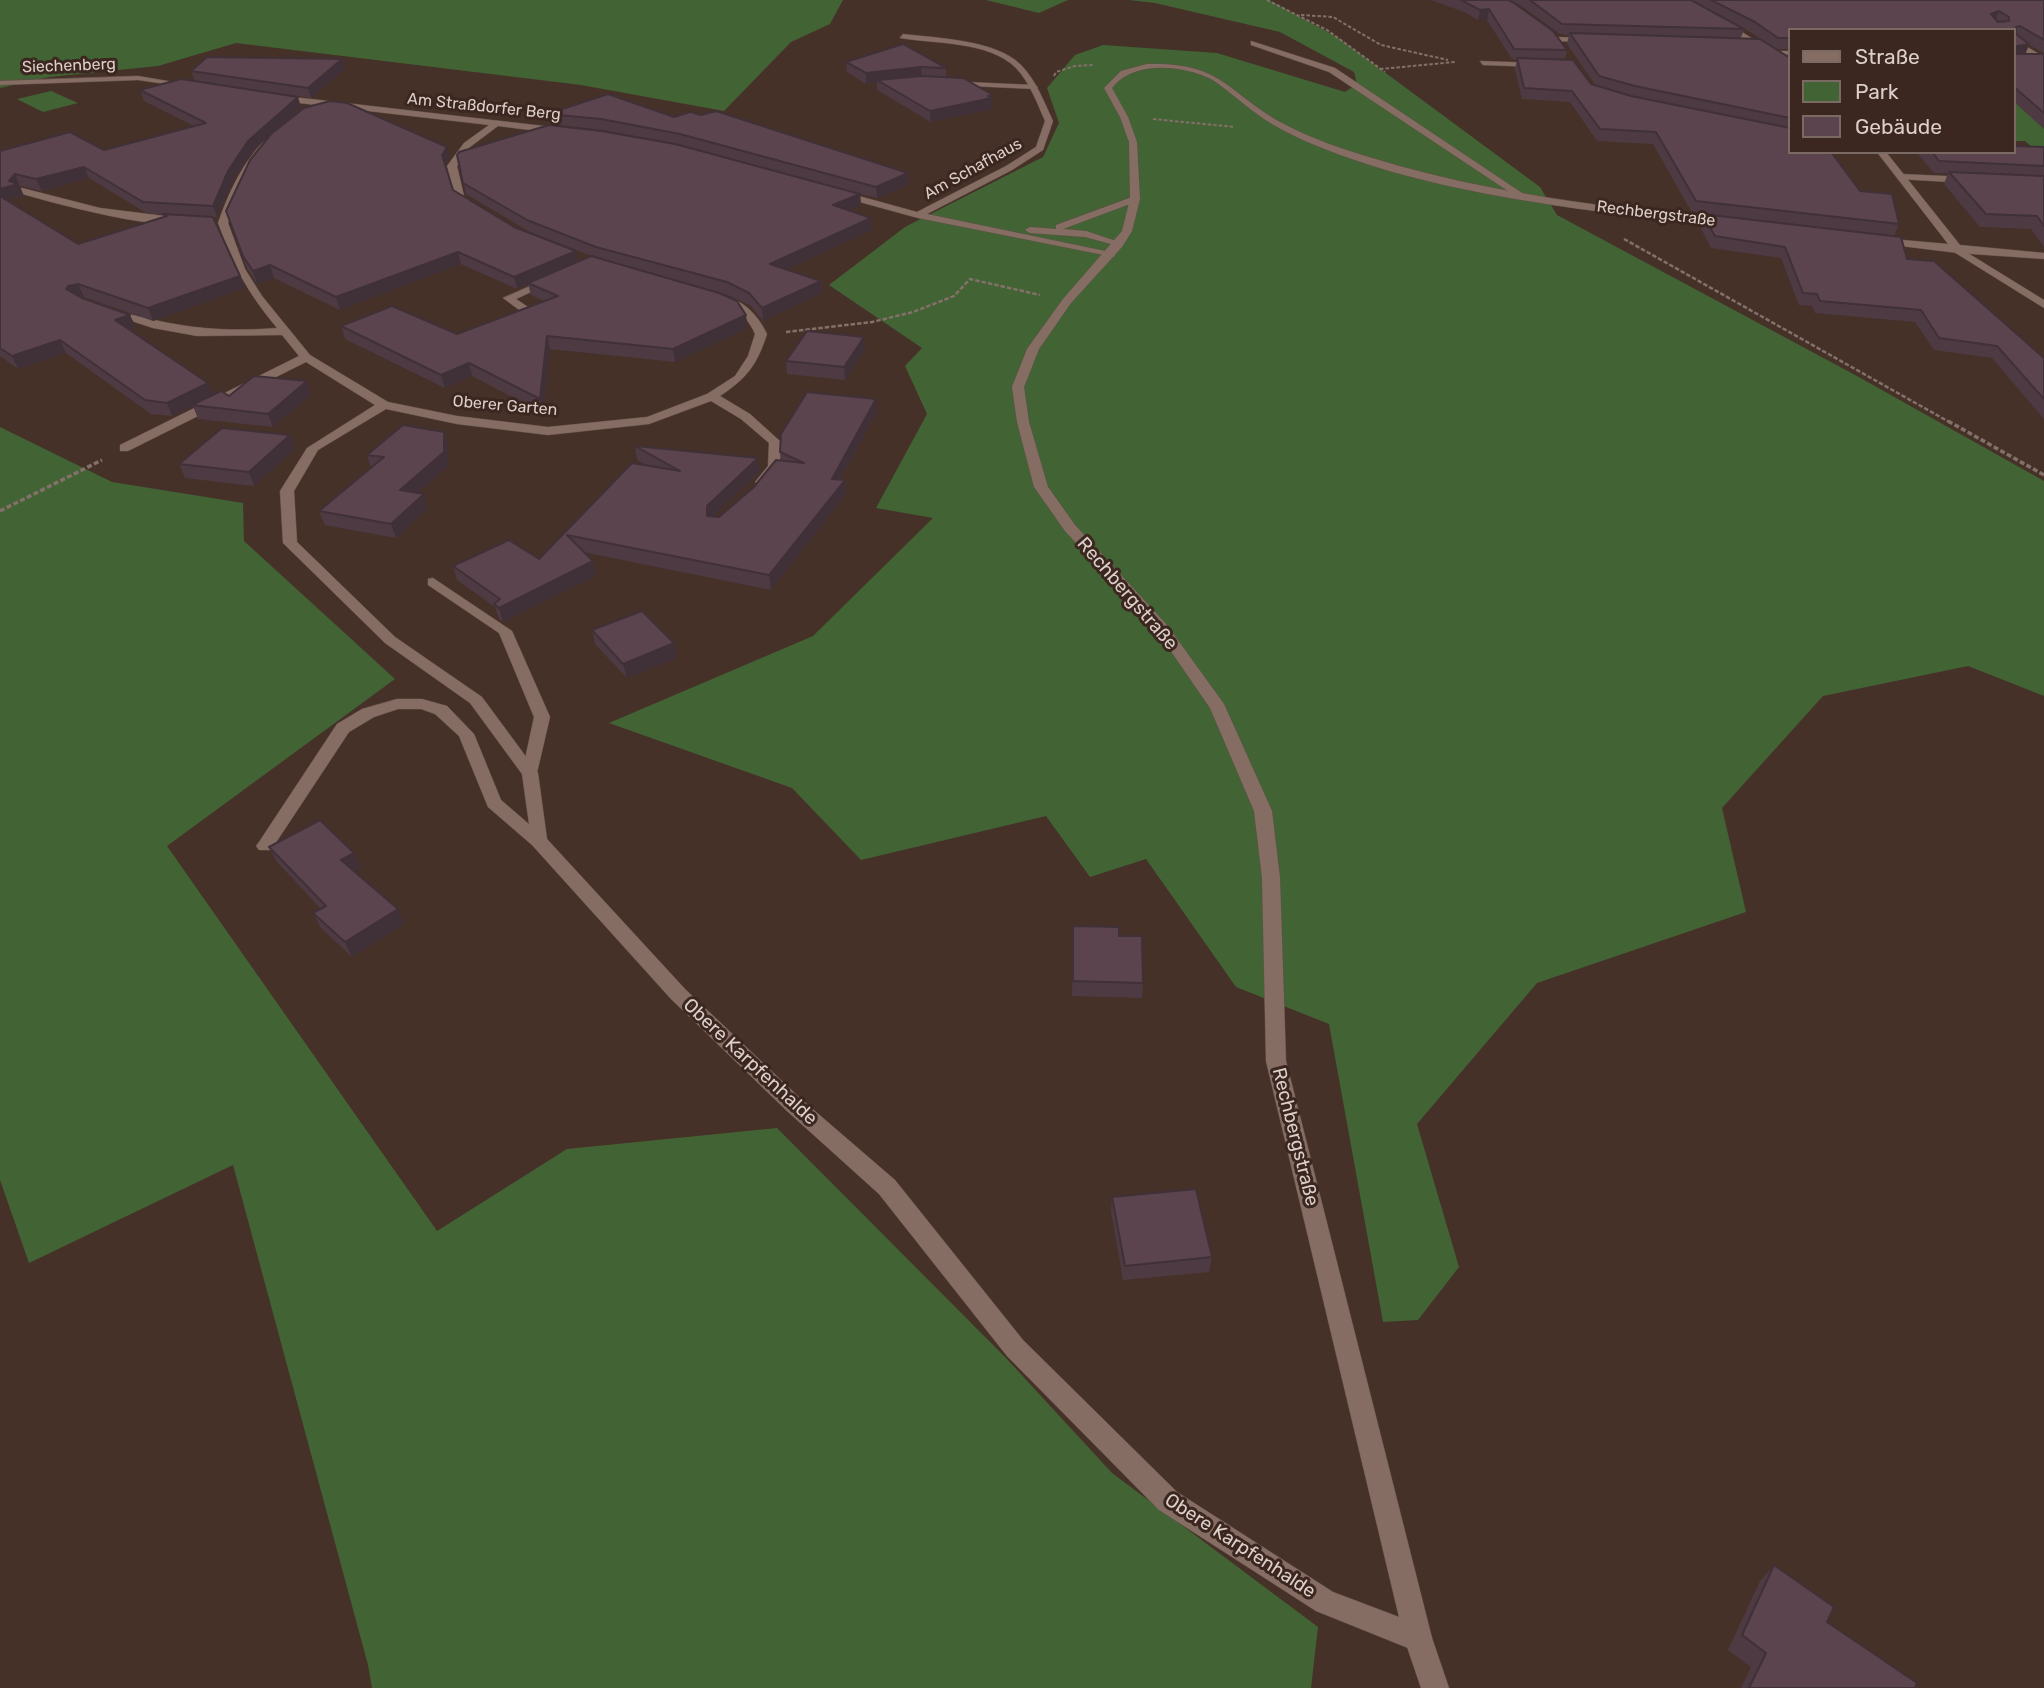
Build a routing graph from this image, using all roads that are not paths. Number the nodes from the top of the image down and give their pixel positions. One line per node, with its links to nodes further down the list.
1 (1710, 16): 9 (street)
2 (1548, 31): 4 (street)
3 (903, 36): 21 (street, Am Schafhaus)
4 (1556, 39): 5 (street); 10 (street)
5 (1597, 40)
6 (2016, 42): 13 (street)
7 (1254, 43): 33 (street, Rechbergstraße)
8 (1733, 44): 9 (street)
9 (1761, 45): 11 (street)
10 (1561, 48)
11 (1772, 53): 12 (street); 17 (street)
12 (1788, 53)
13 (2043, 59): 14 (street)
14 (2028, 61)
15 (1483, 63): 16 (street)
16 (1547, 65)
17 (1788, 65)
18 (0, 83): 20 (street, Siechenberg)
19 (934, 83): 21 (street)
20 (203, 87)
21 (1034, 87): 36 (street, Am Schafhaus)
22 (267, 97): 23 (street, Am Straßdorfer Berg)
23 (319, 105): 24 (street); 25 (street, Am Straßdorfer Berg)
24 (302, 114)
25 (496, 124): 27 (street, Am Straßdorfer Berg); 35 (street)
26 (284, 127): 39 (street)
27 (576, 133)
28 (1883, 154): 29 (street)
29 (1901, 177): 30 (street); 45 (street)
30 (1980, 180)
31 (825, 190): 36 (street)
32 (22, 191): 37 (street)
33 (1520, 195): 34 (street, Rechbergstraße); 40 (street, Rechbergstraße)
34 (1135, 199): 42 (street); 44 (street, Rechbergstraße)
35 (487, 215)
36 (918, 215): 41 (street)
37 (196, 222)
38 (209, 222): 39 (street)
39 (223, 223): 52 (street, Oberer Garten)
40 (1731, 224)
41 (985, 228): 42 (street); 44 (street)
42 (1050, 230): 44 (street)
43 (1864, 239): 45 (street)
44 (1114, 250): 62 (street, Rechbergstraße)
45 (1958, 250): 46 (street); 49 (street)
46 (2044, 256)
47 (558, 278): 51 (street)
48 (708, 296): 54 (street, Oberer Garten)
49 (2044, 305)
50 (102, 309): 52 (street)
51 (530, 313)
52 (284, 331): 53 (street, Oberer Garten)
53 (306, 356): 55 (street, Oberer Garten); 56 (street)
54 (711, 397): 55 (street, Oberer Garten); 57 (street)
55 (384, 405): 59 (street)
56 (124, 448)
57 (753, 491)
58 (433, 582): 59 (street)
59 (530, 773): 60 (street)
60 (538, 841): 61 (street, Obere Karpfenhalde); 62 (street, Obere Karpfenhalde)
61 (265, 846)
62 (1419, 1637): 63 (street, Rechbergstraße)
63 (1435, 1688)

